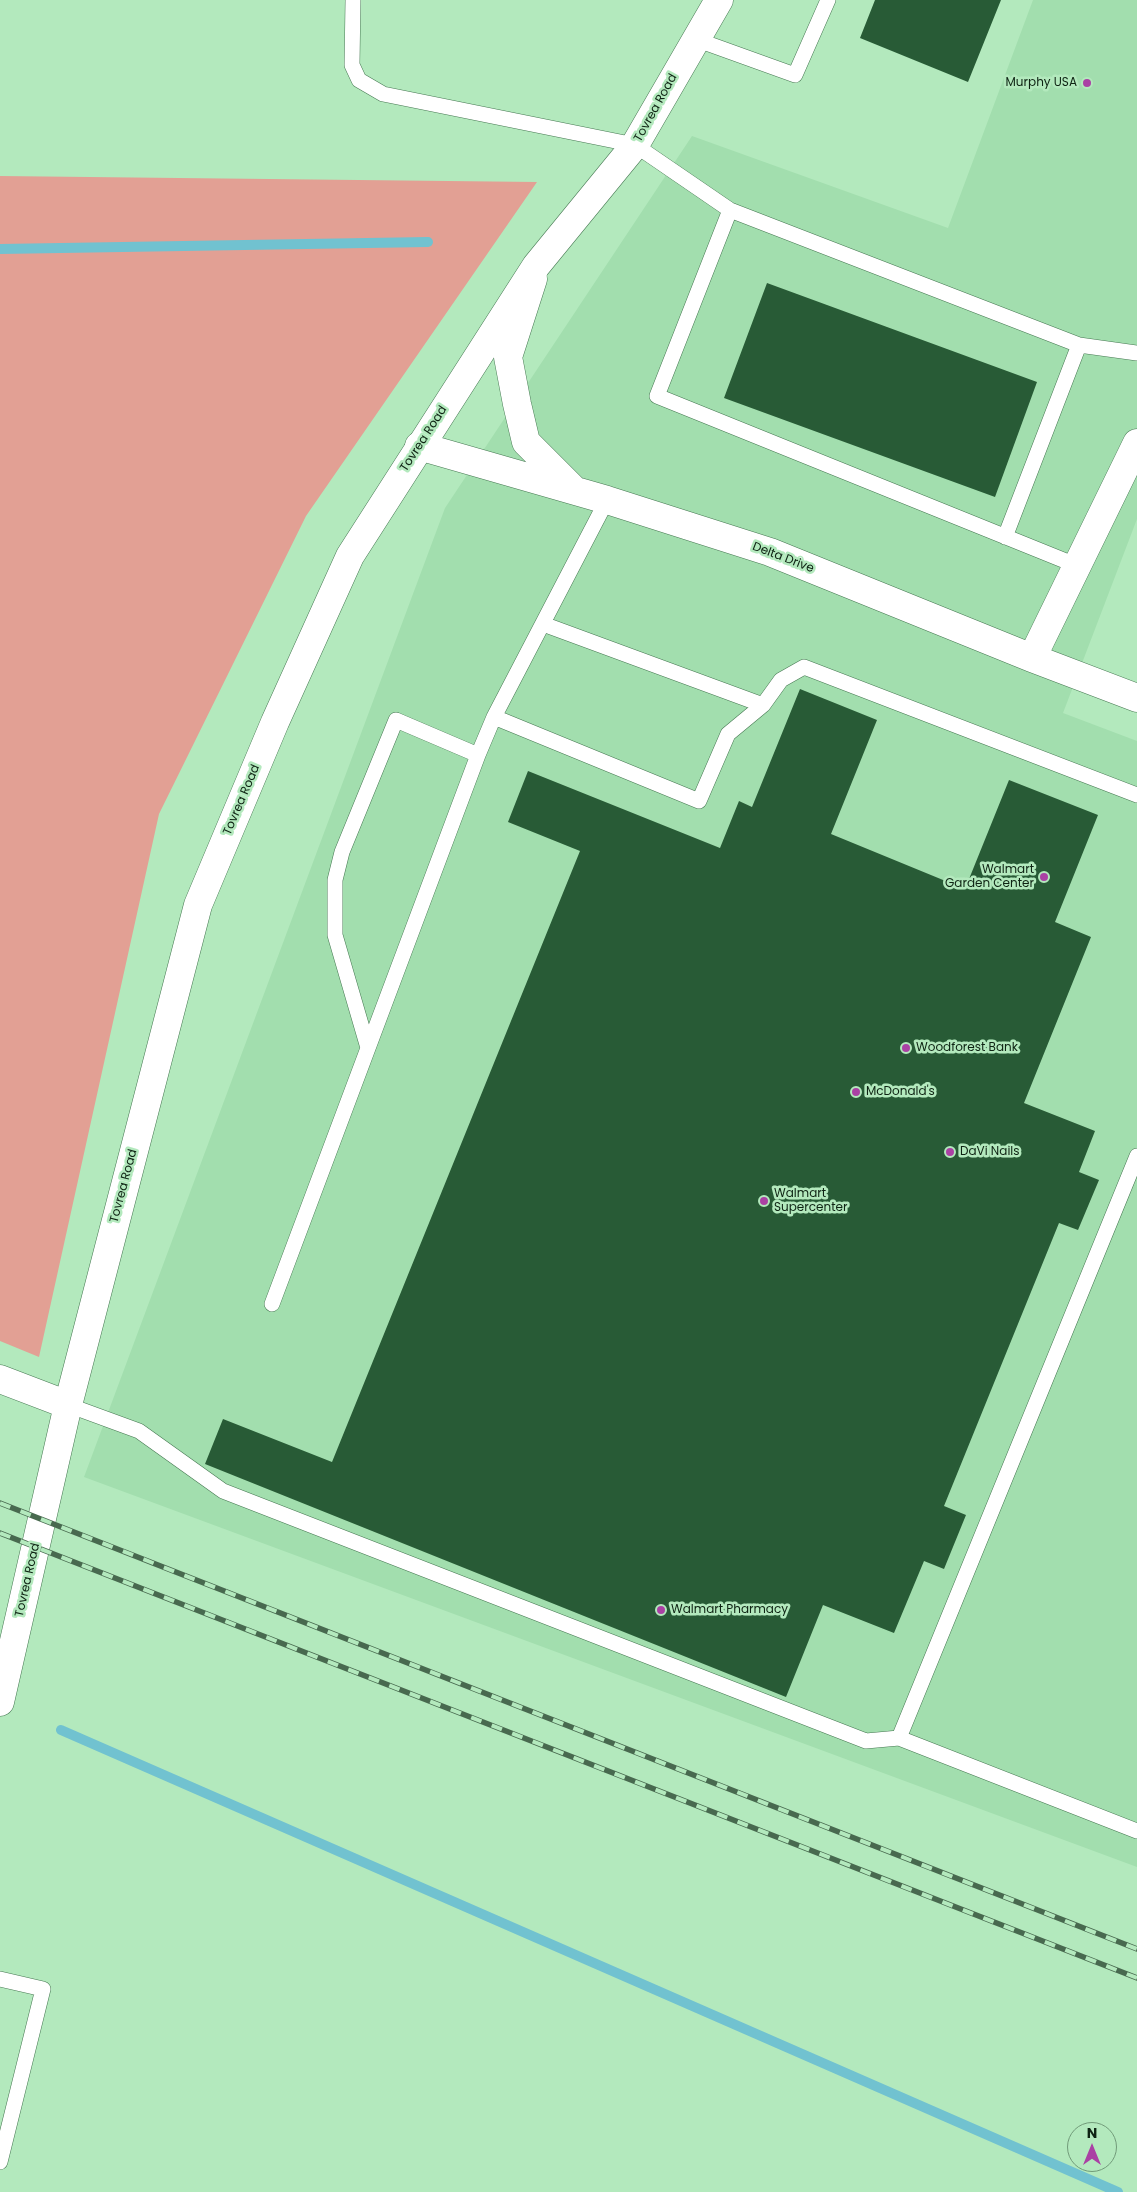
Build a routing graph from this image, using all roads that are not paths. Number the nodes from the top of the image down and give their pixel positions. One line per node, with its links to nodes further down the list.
1 (353, 0): 5 (lane)
2 (719, 0): 4 (street, Tovrea Road)
3 (828, 0): 4 (lane)
4 (695, 39): 5 (street, Tovrea Road)
5 (635, 145): 6 (lane); 7 (street, Tovrea Road)
6 (730, 210): 8 (lane); 14 (lane)
7 (536, 266): 11 (street, Tovrea Road); 12 (street)
8 (1079, 345): 9 (lane); 14 (lane)
9 (1137, 353)
10 (1137, 443): 15 (street)
11 (419, 446): 12 (street, Delta Drive); 27 (street, Tovrea Road)
12 (576, 491): 13 (street, Delta Drive)
13 (607, 500): 16 (lane); 17 (street, Delta Drive)
14 (1005, 537): 15 (lane)
15 (1078, 566): 17 (street)
16 (543, 624): 19 (lane); 20 (lane)
17 (1032, 658): 18 (street, Delta Drive)
18 (1137, 698)
19 (763, 705): 20 (lane); 22 (lane)
20 (494, 717): 21 (lane)
21 (478, 755): 23 (lane); 23 (lane)
22 (1137, 796)
23 (368, 1048): 25 (lane)
24 (1137, 1156): 29 (lane)
25 (272, 1304)
26 (0, 1379): 27 (street)
27 (68, 1405): 28 (street, Tovrea Road); 29 (lane)
28 (0, 1702)
29 (899, 1738): 30 (lane)
30 (1137, 1831)
31 (0, 1978): 32 (lane)
32 (0, 2162)

